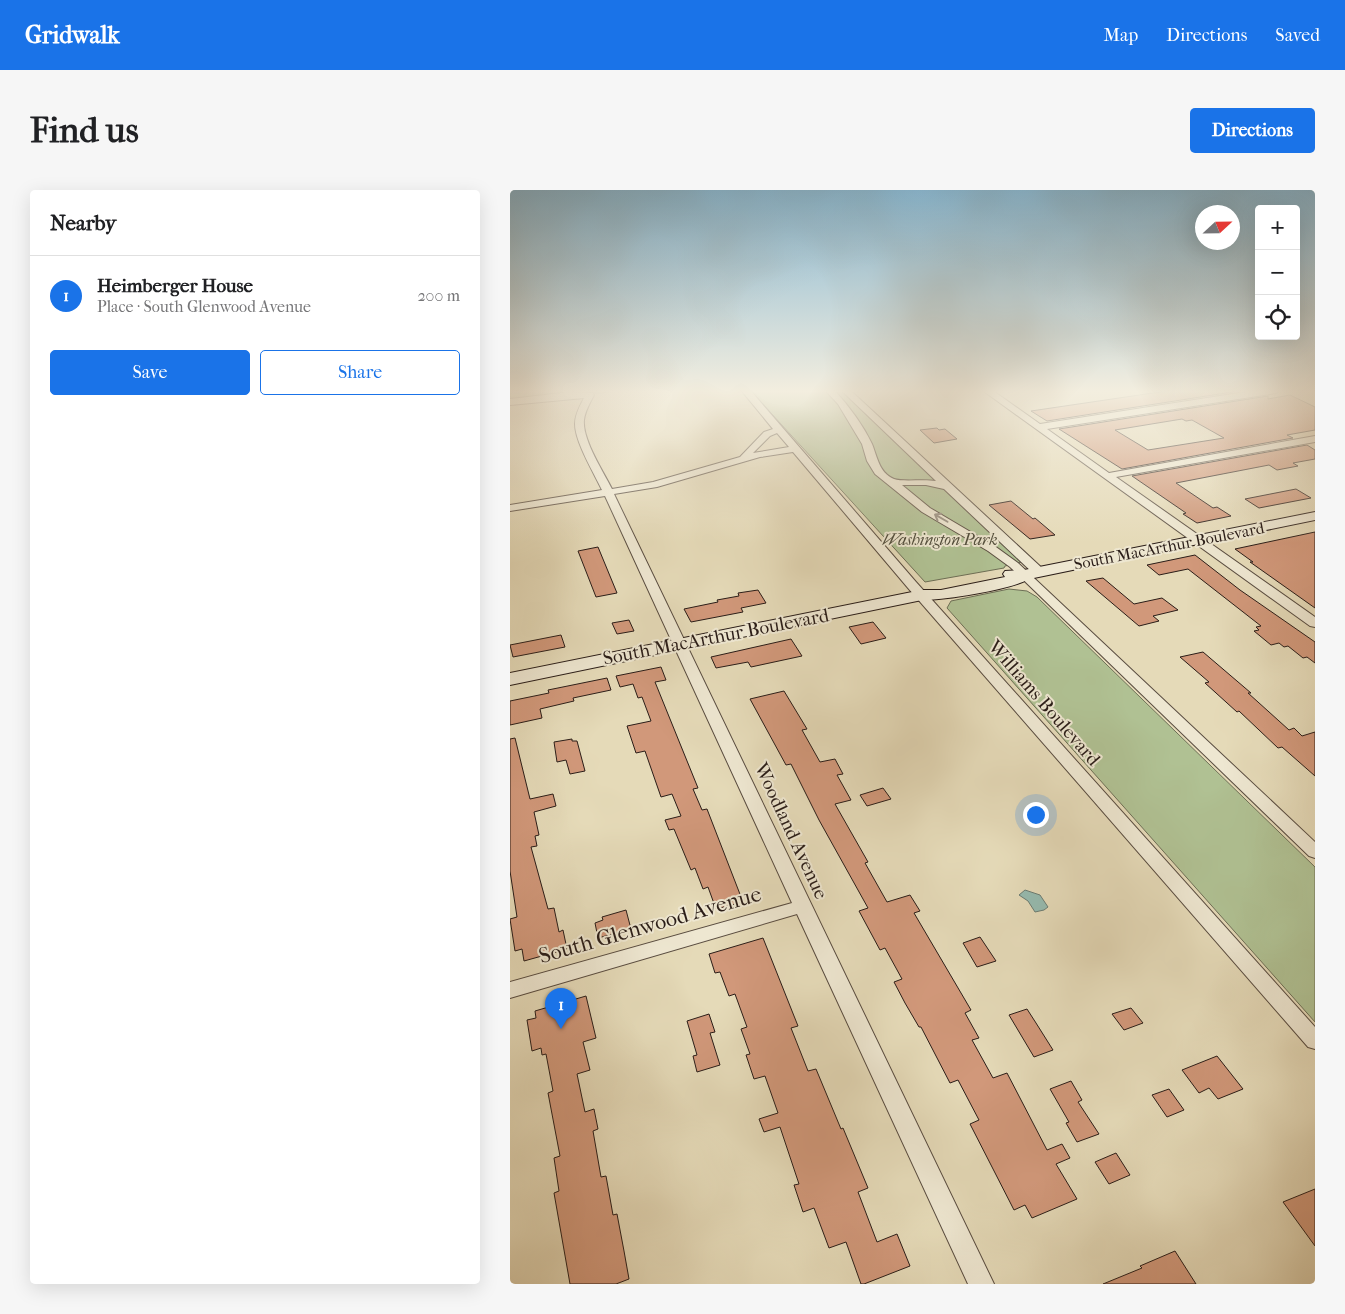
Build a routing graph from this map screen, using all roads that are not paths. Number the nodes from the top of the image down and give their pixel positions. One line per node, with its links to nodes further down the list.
1 (584, 441): 14 (street, Woodland Avenue)
2 (759, 441): 9 (street)
3 (787, 441): 8 (street, Williams Boulevard)
4 (865, 441): 12 (street)
5 (901, 441): 10 (street)
6 (1059, 441): 11 (street)
7 (1303, 441): 11 (street)
8 (794, 449): 9 (street); 19 (street, Williams Boulevard)
9 (741, 458): 14 (street)
10 (925, 463): 12 (street); 13 (street)
11 (1107, 476): 17 (street)
12 (896, 481): 13 (street); 18 (street, one-way to 12)
13 (950, 487): 18 (street)
14 (609, 493): 15 (street); 21 (street, Woodland Avenue)
15 (510, 508)
16 (1315, 516): 17 (main road, South MacArthur Boulevard)
17 (1196, 540): 18 (main road, South MacArthur Boulevard); 20 (street)
18 (1032, 573): 19 (main road, South MacArthur Boulevard); 23 (street)
19 (922, 595): 21 (main road, South MacArthur Boulevard); 26 (street, Williams Boulevard)
20 (1315, 623)
21 (679, 644): 22 (main road, South MacArthur Boulevard); 24 (street, Woodland Avenue)
22 (510, 679)
23 (1315, 852)
24 (803, 906): 25 (street, South Glenwood Avenue); 27 (street, Woodland Avenue)
25 (510, 990)
26 (1315, 1041)
27 (981, 1284)

